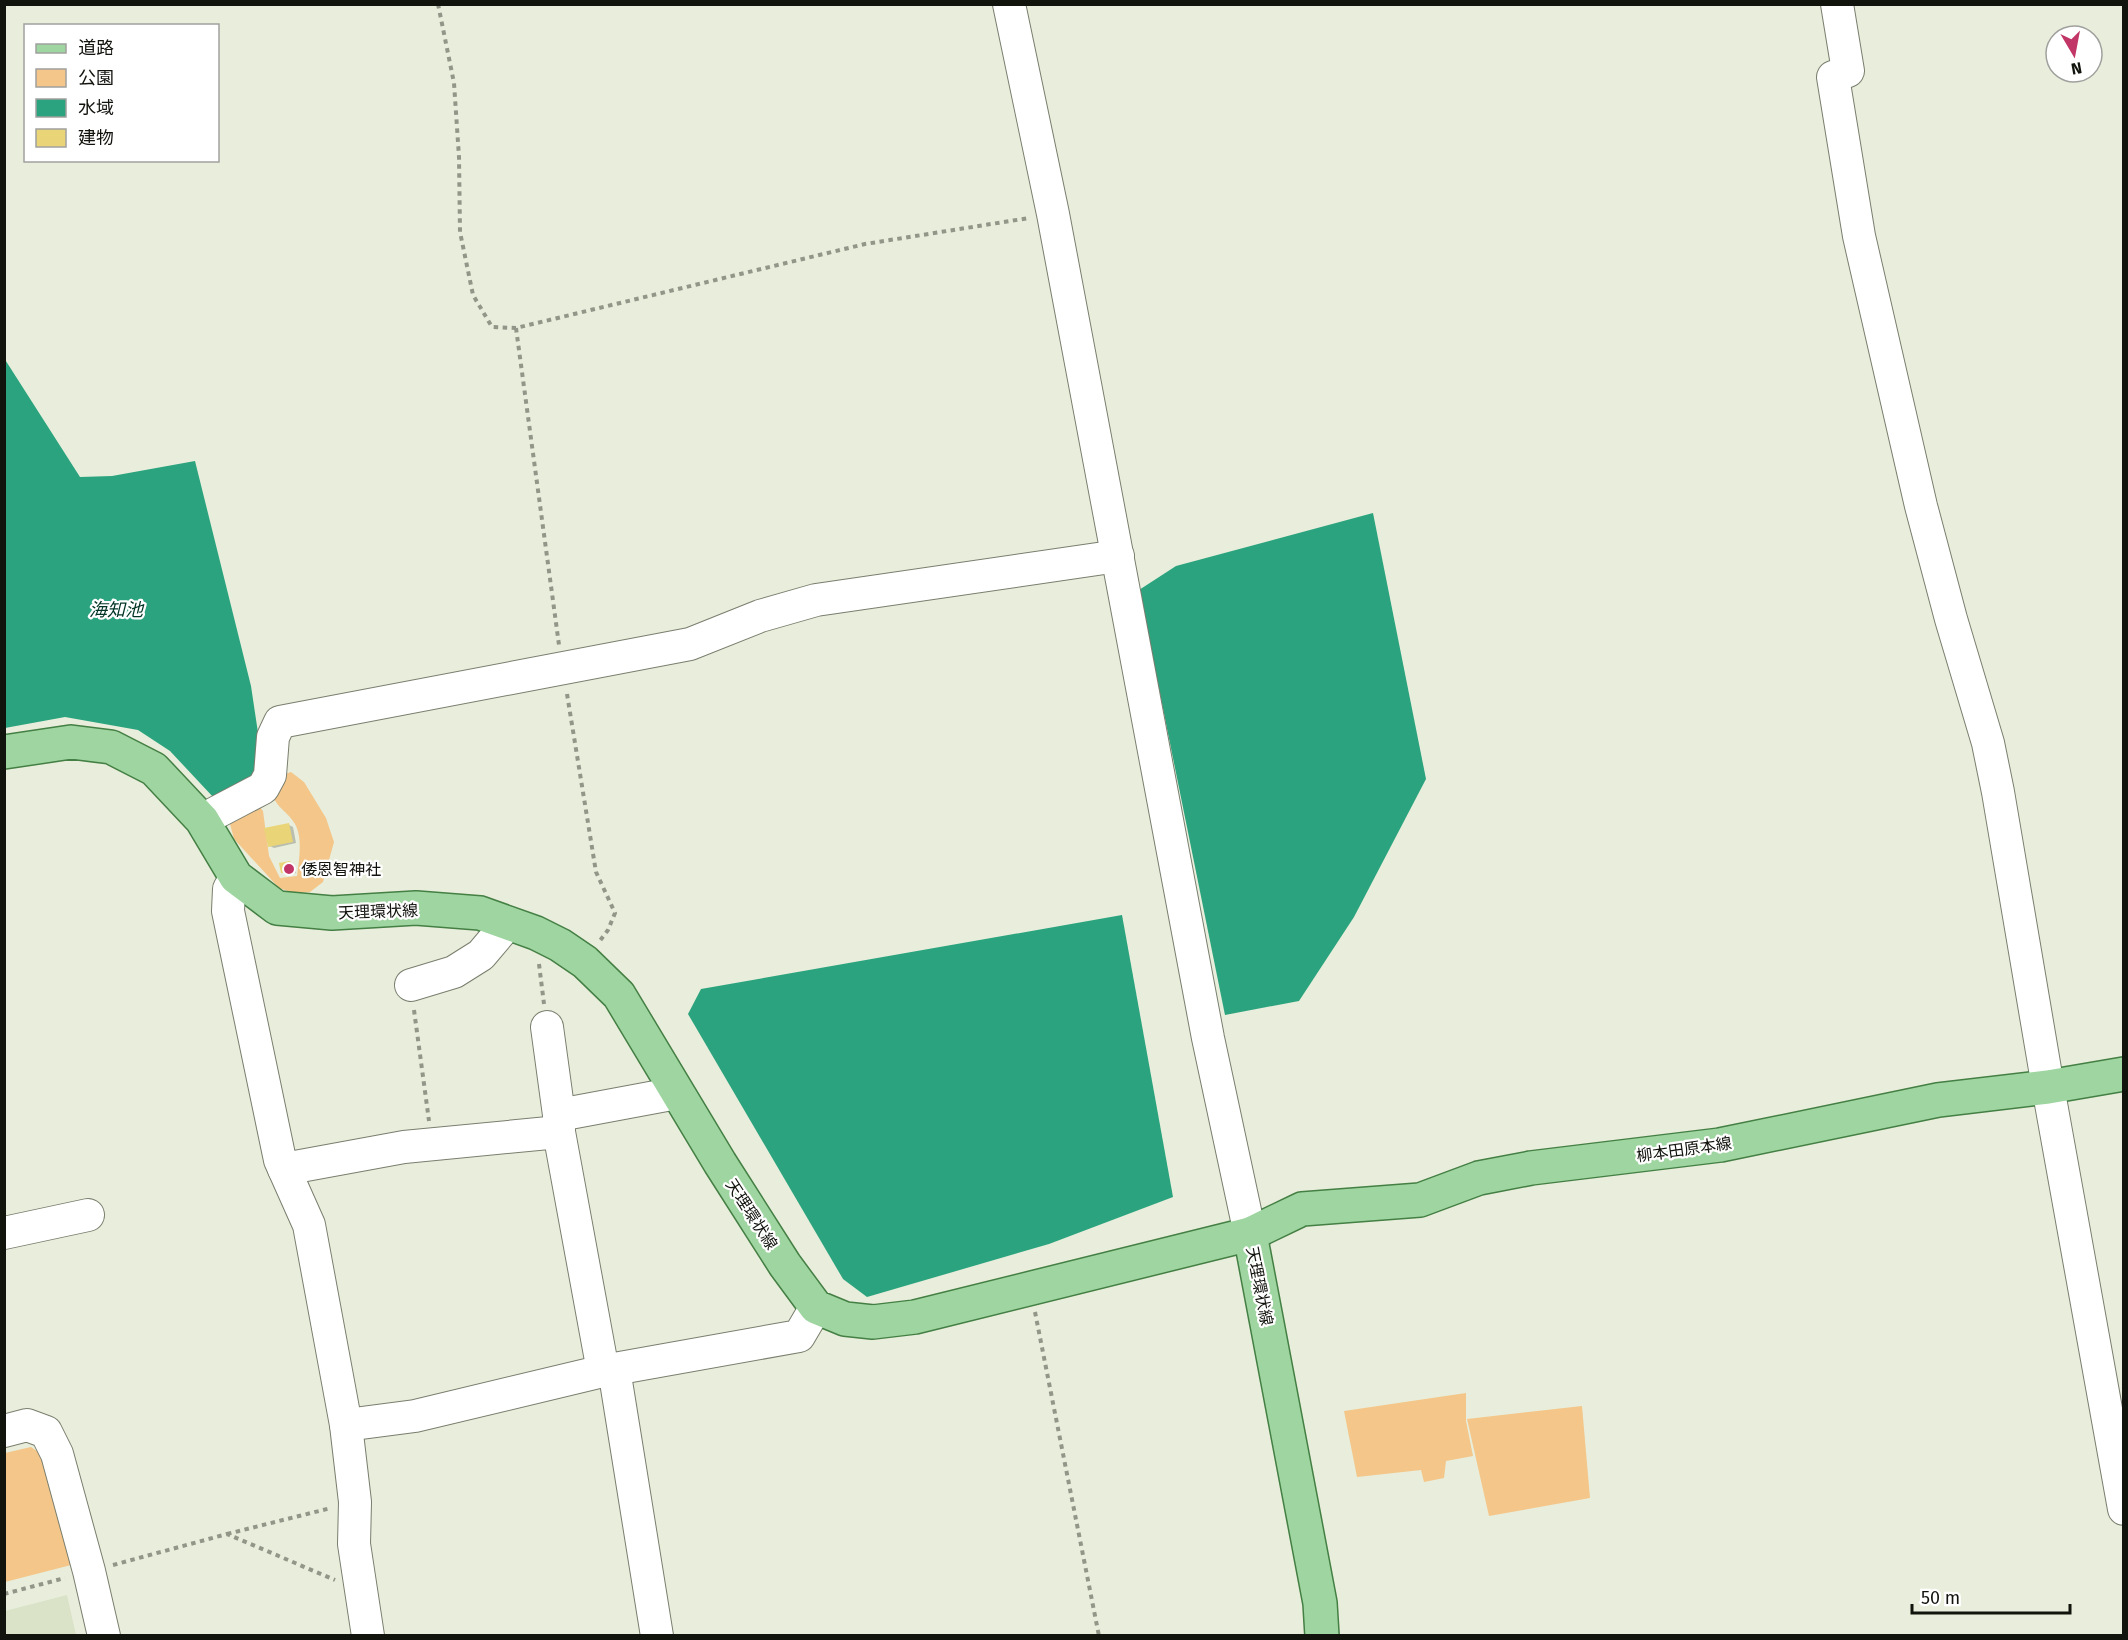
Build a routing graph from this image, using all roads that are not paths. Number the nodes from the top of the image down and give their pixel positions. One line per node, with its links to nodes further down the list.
1 (1009, 4): 3 (street)
2 (1837, 4): 11 (street)
3 (1118, 556): 5 (street); 17 (street)
4 (4, 752): 5 (main road, 天理環状線)
5 (202, 820): 6 (main road, 天理環状線)
6 (236, 877): 7 (main road, 天理環状線); 14 (street)
7 (522, 928): 8 (street); 12 (main road, 天理環状線)
8 (411, 984)
9 (547, 1027): 13 (street)
10 (2124, 1074): 11 (main road, 柳本田原本線)
11 (2048, 1087): 17 (main road, 柳本田原本線); 22 (street)
12 (677, 1093): 13 (street); 18 (main road, 天理環状線)
13 (559, 1124): 14 (street); 19 (street)
14 (284, 1169): 20 (street)
15 (88, 1215): 16 (street)
16 (4, 1233)
17 (1250, 1234): 18 (main road, 天理環状線); 26 (main road, 天理環状線)
18 (816, 1307): 19 (street)
19 (609, 1370): 20 (street); 25 (street)
20 (346, 1425): 24 (street)
21 (4, 1431): 23 (street)
22 (2124, 1509)
23 (104, 1635)
24 (368, 1635)
25 (657, 1635)
26 (1322, 1635)

